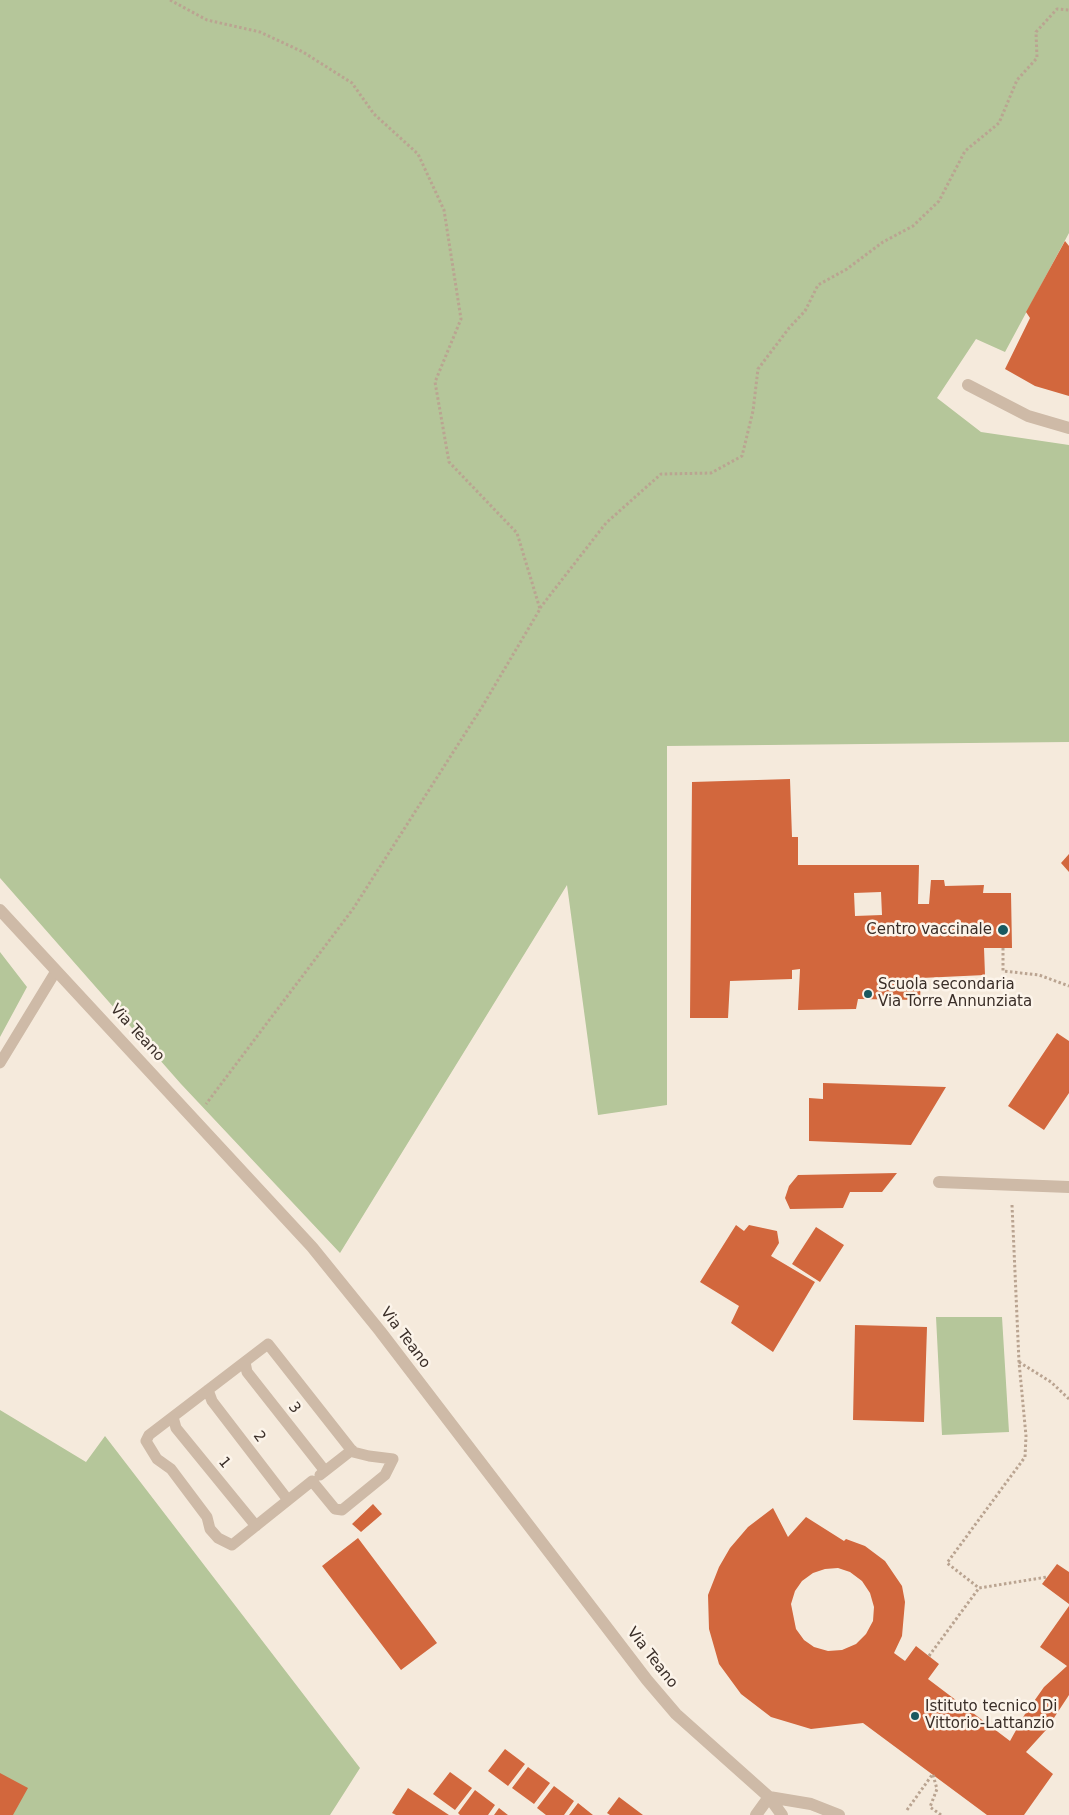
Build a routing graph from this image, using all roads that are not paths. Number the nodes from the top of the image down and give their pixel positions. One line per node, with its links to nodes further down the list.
1 (968, 385): 2 (street)
2 (1069, 428)
3 (0, 910): 4 (street, Via Teano)
4 (56, 971): 5 (lane); 16 (street, Via Teano)
5 (0, 1063)
6 (939, 1182): 7 (street)
7 (1069, 1187)
8 (245, 1362): 9 (lane); 11 (lane); 12 (lane, 3)
9 (208, 1390): 10 (lane); 14 (lane, 2)
10 (173, 1417): 15 (lane, 1); 15 (lane)
11 (352, 1450): 12 (lane); 13 (lane)
12 (325, 1471): 13 (lane)
13 (312, 1481): 14 (lane)
14 (288, 1500): 15 (lane)
15 (256, 1526)
16 (769, 1797): 17 (street); 18 (street, Via Teano); 19 (street)
17 (756, 1815)
18 (782, 1815)
19 (839, 1815)

